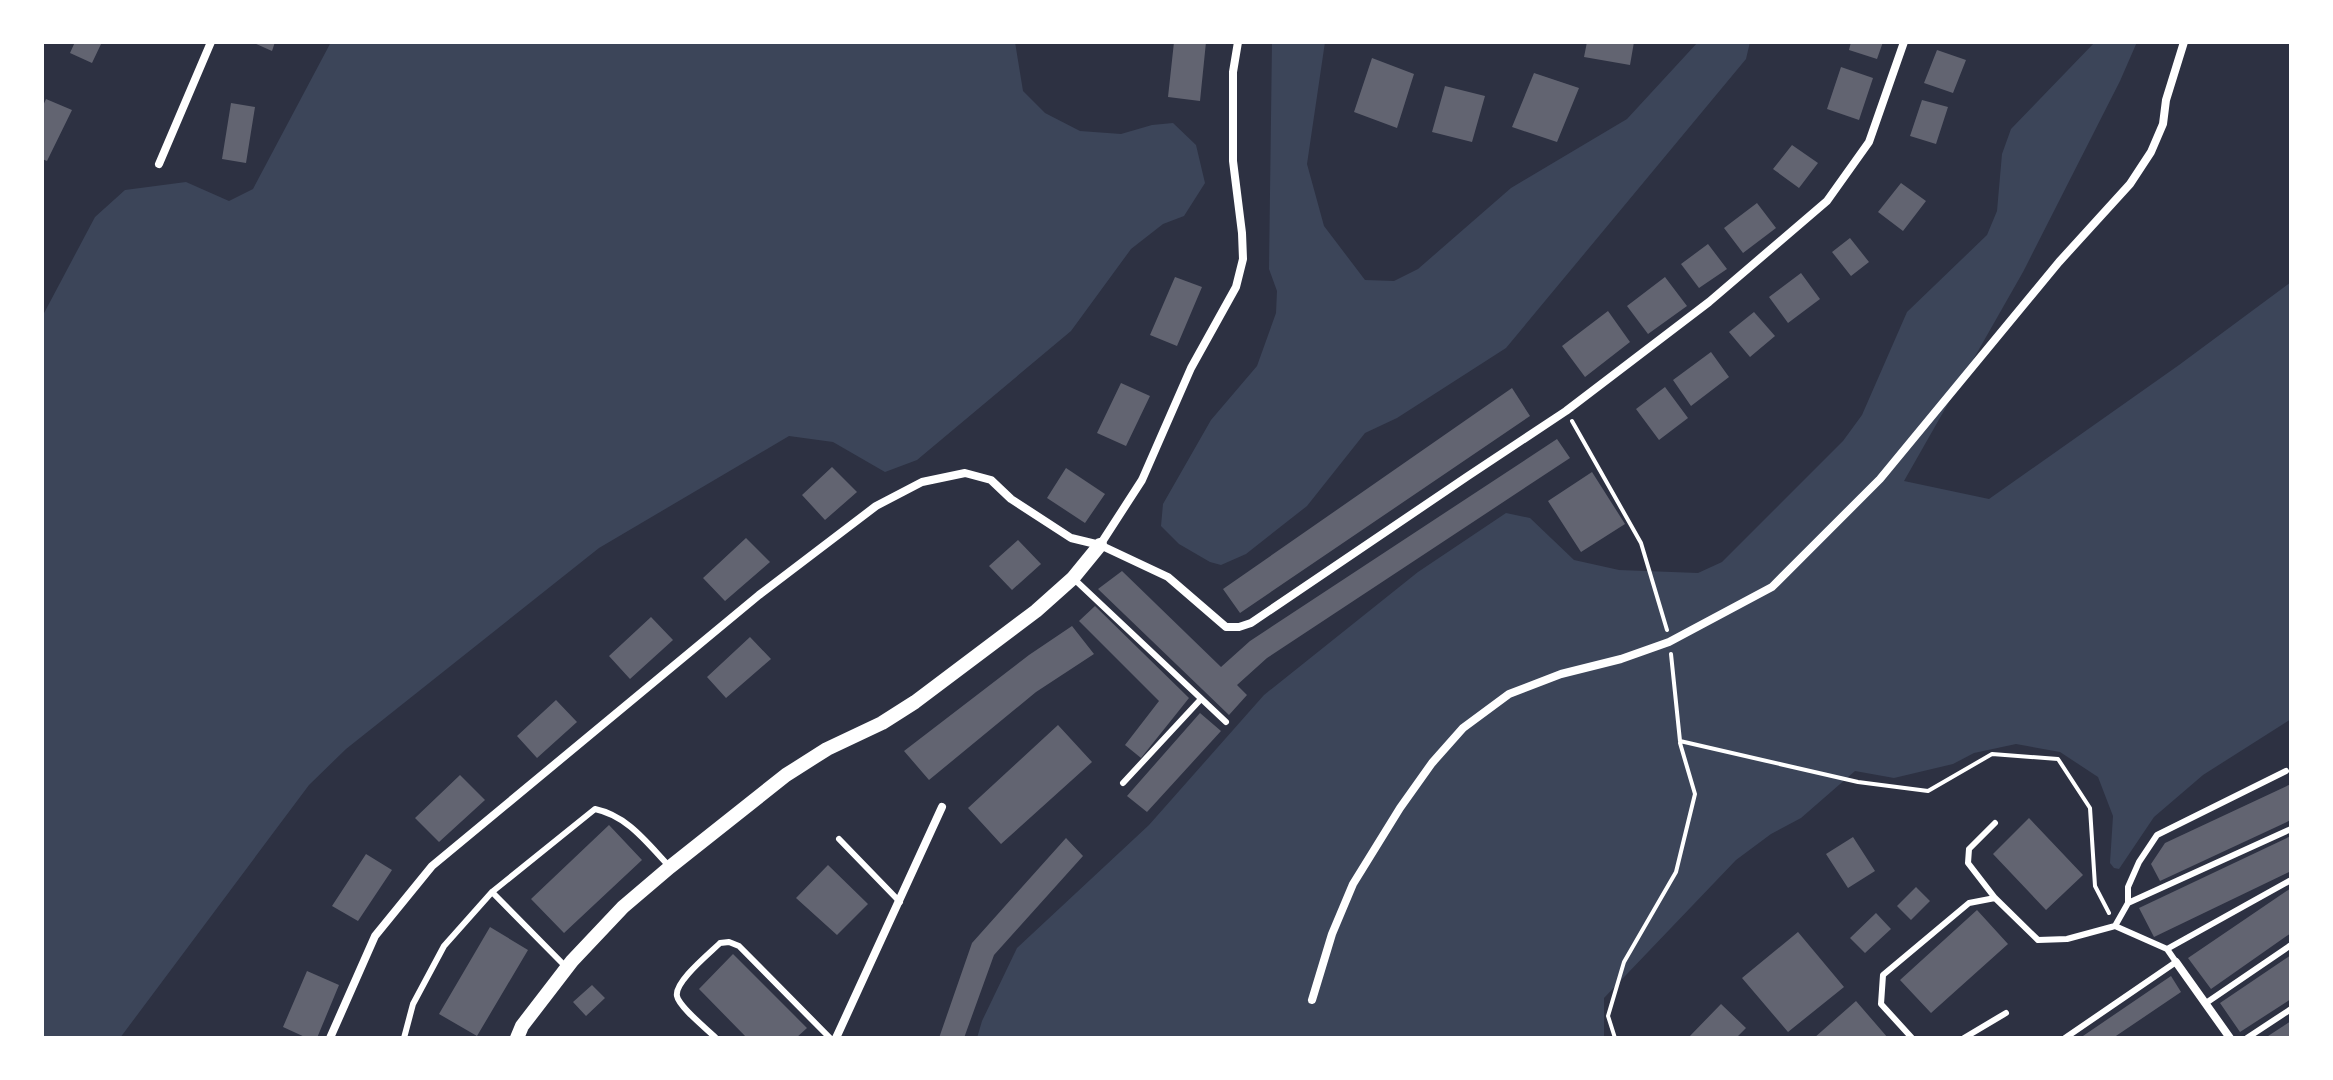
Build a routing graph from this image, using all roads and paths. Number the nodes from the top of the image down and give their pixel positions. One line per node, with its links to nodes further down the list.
1 (211, 42): 5 (street)
2 (1238, 42): 7 (street)
3 (1904, 42): 6 (street)
4 (2184, 42): 9 (street)
5 (159, 164)
6 (1566, 411): 7 (street); 9 (path)
7 (1100, 545): 8 (street); 34 (street)
8 (1073, 578): 10 (lane); 19 (street)
9 (1669, 642): 12 (path); 30 (street)
10 (1201, 699): 11 (lane); 14 (lane)
11 (1226, 722)
12 (1680, 741): 25 (path); 40 (path)
13 (2286, 771): 24 (lane)
14 (1123, 783)
15 (942, 807): 23 (street)
16 (1995, 823): 22 (lane)
17 (2291, 829): 24 (lane)
18 (839, 839): 23 (lane)
19 (670, 867): 21 (lane); 29 (street)
20 (2291, 880): 27 (lane)
21 (492, 892): 29 (lane); 35 (lane)
22 (1995, 898): 25 (lane); 41 (lane)
23 (900, 902): 39 (street)
24 (2128, 903): 25 (lane)
25 (2115, 926): 27 (lane)
26 (2291, 945): 31 (lane)
27 (2167, 949): 28 (lane)
28 (2176, 962): 31 (street); 43 (lane)
29 (567, 968): 36 (street)
30 (1312, 1000)
31 (2206, 1003): 44 (street)
32 (2291, 1009): 45 (lane)
33 (2006, 1013): 42 (lane)
34 (330, 1038)
35 (404, 1038)
36 (517, 1038)
37 (716, 1038): 38 (lane)
38 (830, 1038)
39 (836, 1038)
40 (1615, 1038)
41 (1912, 1038)
42 (1964, 1038)
43 (2065, 1038)
44 (2230, 1038)
45 (2247, 1038)

